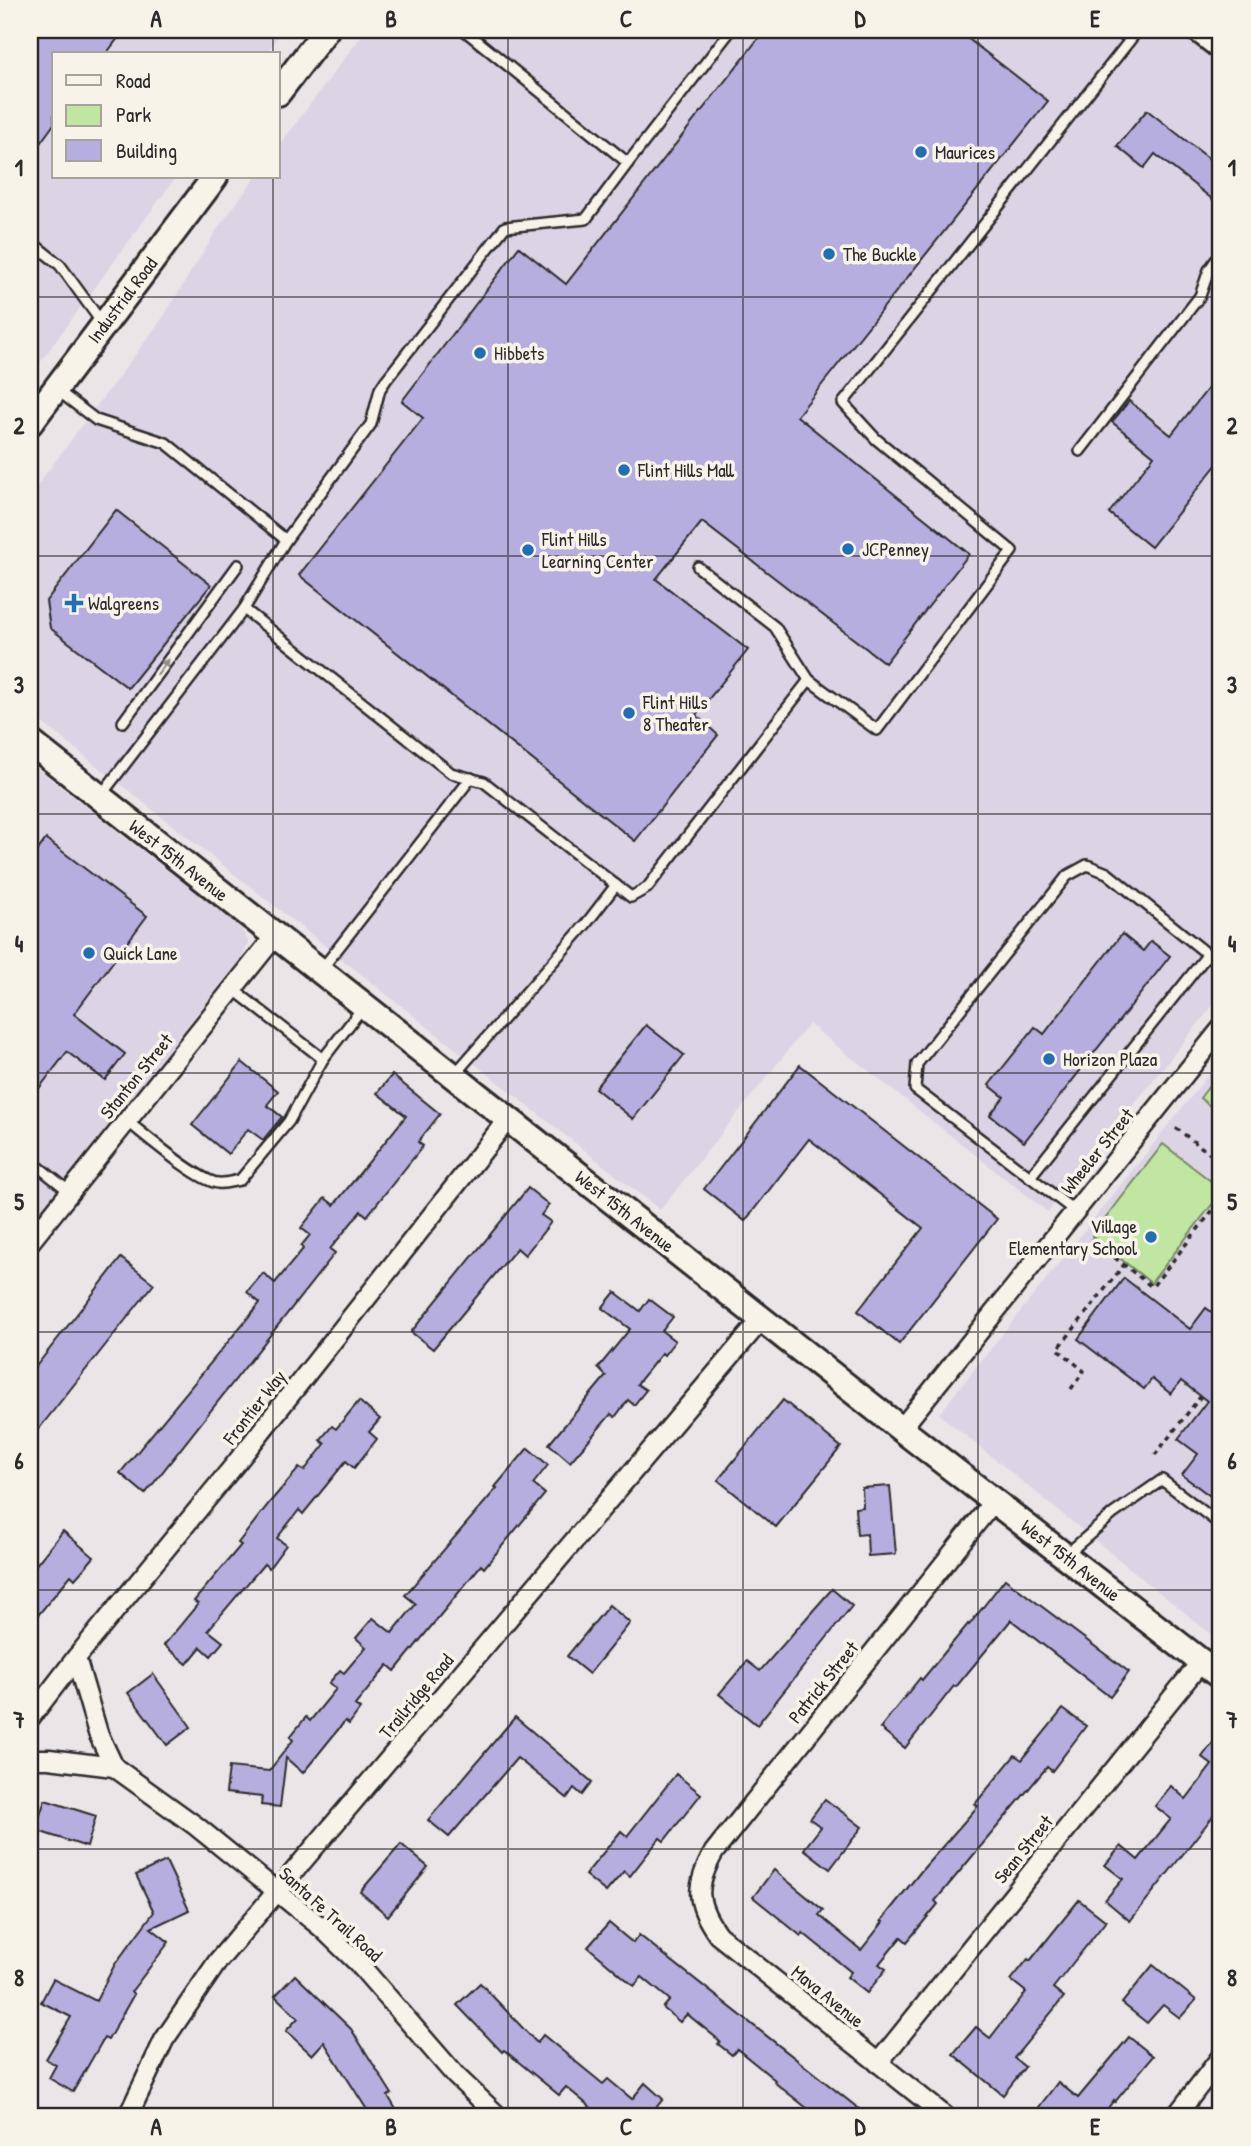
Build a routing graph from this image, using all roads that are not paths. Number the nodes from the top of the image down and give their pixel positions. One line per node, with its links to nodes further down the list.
1 (326, 30): 9 (street)
2 (464, 30): 10 (lane)
3 (731, 30): 10 (lane)
4 (1117, 30): 7 (lane)
5 (1138, 30): 7 (lane)
6 (1199, 30): 8 (street)
7 (1130, 39): 22 (lane)
8 (1221, 47)
9 (280, 90)
10 (628, 163): 18 (lane)
11 (214, 178): 14 (street, Industrial Road)
12 (30, 241): 14 (lane)
13 (1221, 253): 17 (lane)
14 (103, 325): 15 (street, Industrial Road)
15 (55, 389): 16 (street, Industrial Road); 18 (lane)
16 (30, 423)
17 (1080, 452)
18 (285, 540): 21 (lane)
19 (238, 565): 23 (lane, one-way to 19)
20 (698, 567): 22 (lane)
21 (244, 609): 25 (lane); 26 (lane)
22 (809, 680): 27 (lane)
23 (123, 722)
24 (30, 742): 26 (street, West 15th Avenue)
25 (471, 778): 27 (lane); 31 (lane)
26 (100, 797): 28 (street, West 15th Avenue)
27 (616, 885): 36 (lane)
28 (275, 936): 31 (street, West 15th Avenue); 32 (street, Stanton Street)
29 (1208, 954): 30 (lane); 40 (lane); 40 (lane)
30 (1221, 965)
31 (320, 971): 33 (street, West 15th Avenue)
32 (233, 989): 35 (lane); 38 (street, Stanton Street)
33 (364, 1006): 35 (lane); 36 (street, West 15th Avenue)
34 (1221, 1030): 42 (street, Wheeler Street)
35 (323, 1059): 38 (lane)
36 (453, 1076): 37 (street, West 15th Avenue)
37 (509, 1119): 44 (street, West 15th Avenue); 49 (street, Frontier Way)
38 (127, 1121): 41 (street, Stanton Street)
39 (30, 1160): 41 (lane)
40 (1030, 1177): 42 (lane)
41 (70, 1192): 43 (street, Stanton Street)
42 (1076, 1212): 45 (street, Wheeler Street)
43 (30, 1242)
44 (762, 1319): 45 (street, West 15th Avenue); 55 (street, Trailridge Road)
45 (901, 1429): 46 (street, West 15th Avenue)
46 (994, 1501): 48 (street, West 15th Avenue); 56 (street, Patrick Street)
47 (1221, 1525): 48 (lane)
48 (1066, 1555): 50 (street, West 15th Avenue)
49 (76, 1658): 52 (street, Frontier Way); 54 (street, Santa Fe Trail Road)
50 (1201, 1662): 51 (street, West 15th Avenue); 58 (street, Sean Street)
51 (1221, 1677)
52 (30, 1718)
53 (30, 1759): 54 (street, Santa Fe Trail Road)
54 (114, 1767): 55 (street, Santa Fe Trail Road)
55 (276, 1892): 59 (street, Trailridge Road); 60 (street, Santa Fe Trail Road)
56 (700, 1896): 58 (street, Mava Avenue)
57 (1221, 2057): 62 (street)
58 (878, 2063): 61 (street, Mava Avenue)
59 (128, 2116)
60 (498, 2116)
61 (945, 2116)
62 (1176, 2116)

